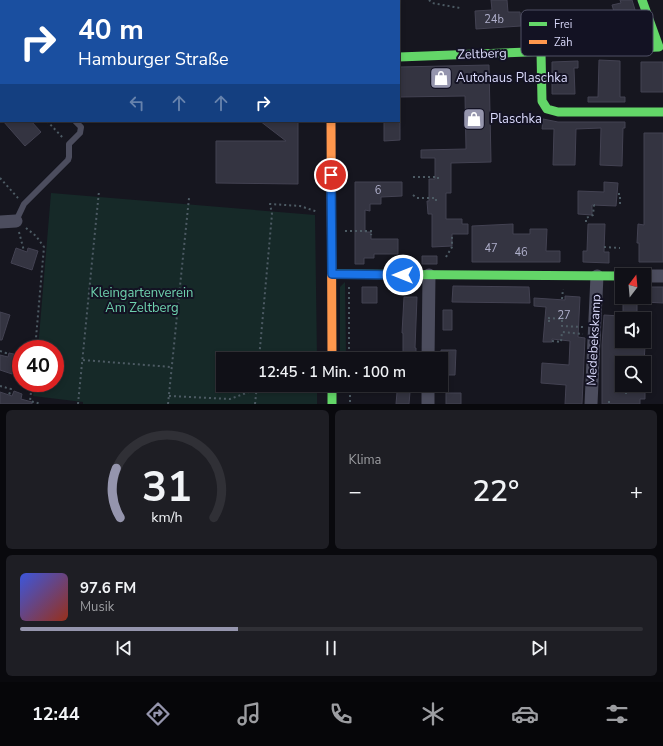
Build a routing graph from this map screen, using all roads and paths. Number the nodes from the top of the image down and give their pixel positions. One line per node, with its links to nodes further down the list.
1 (429, 0): 3 (path)
2 (642, 0): 4 (street, Zeltberg)
3 (460, 8)
4 (646, 10)
5 (653, 27): 6 (street, Zeltberg)
6 (661, 47)
7 (521, 53): 9 (street, Zeltberg)
8 (541, 56): 10 (street)
9 (400, 57)
10 (663, 112)
11 (48, 122): 14 (path)
12 (76, 122): 14 (lane)
13 (332, 122): 40 (street)
14 (69, 144): 23 (lane)
15 (413, 177): 17 (path)
16 (0, 178): 23 (path)
17 (438, 179)
18 (99, 191): 59 (path)
19 (618, 194): 25 (path)
20 (413, 196): 22 (path)
21 (189, 198): 60 (path)
22 (436, 201)
23 (24, 204): 27 (lane)
24 (592, 204): 29 (path)
25 (620, 207)
26 (323, 213): 54 (path)
27 (16, 221): 28 (street); 51 (path)
28 (0, 222)
29 (586, 222)
30 (340, 231): 31 (path)
31 (371, 235)
32 (452, 237): 39 (path)
33 (23, 245): 36 (path)
34 (604, 247): 35 (path)
35 (620, 248)
36 (24, 251)
37 (521, 252): 38 (path)
38 (517, 254)
39 (446, 257)
40 (332, 274): 41 (street); 55 (street)
41 (429, 275): 42 (street); 57 (street)
42 (597, 276): 43 (street); 50 (street, Medebekskamp)
43 (615, 276)
44 (651, 276): 45 (street)
45 (663, 276)
46 (348, 283): 56 (path)
47 (564, 315): 48 (path)
48 (562, 319): 49 (path); 50 (path)
49 (550, 321)
50 (594, 331): 52 (path); 79 (street, Medebekskamp)
51 (35, 340)
52 (552, 341)
53 (0, 351): 58 (path)
54 (260, 352)
55 (332, 352)
56 (350, 352)
57 (428, 352)
58 (5, 356)
59 (83, 360): 60 (path); 73 (path)
60 (171, 367): 69 (path)
61 (0, 386): 68 (path)
62 (31, 392): 72 (path)
63 (249, 392): 69 (path)
64 (257, 392): 75 (path)
65 (332, 392): 76 (street)
66 (350, 392): 77 (path)
67 (428, 392): 78 (street)
68 (9, 395)
69 (169, 396): 74 (path)
70 (609, 400): 71 (path)
71 (609, 403)
72 (41, 404)
73 (78, 404)
74 (168, 404)
75 (255, 404)
76 (332, 404)
77 (350, 404)
78 (428, 404)
79 (591, 404)

